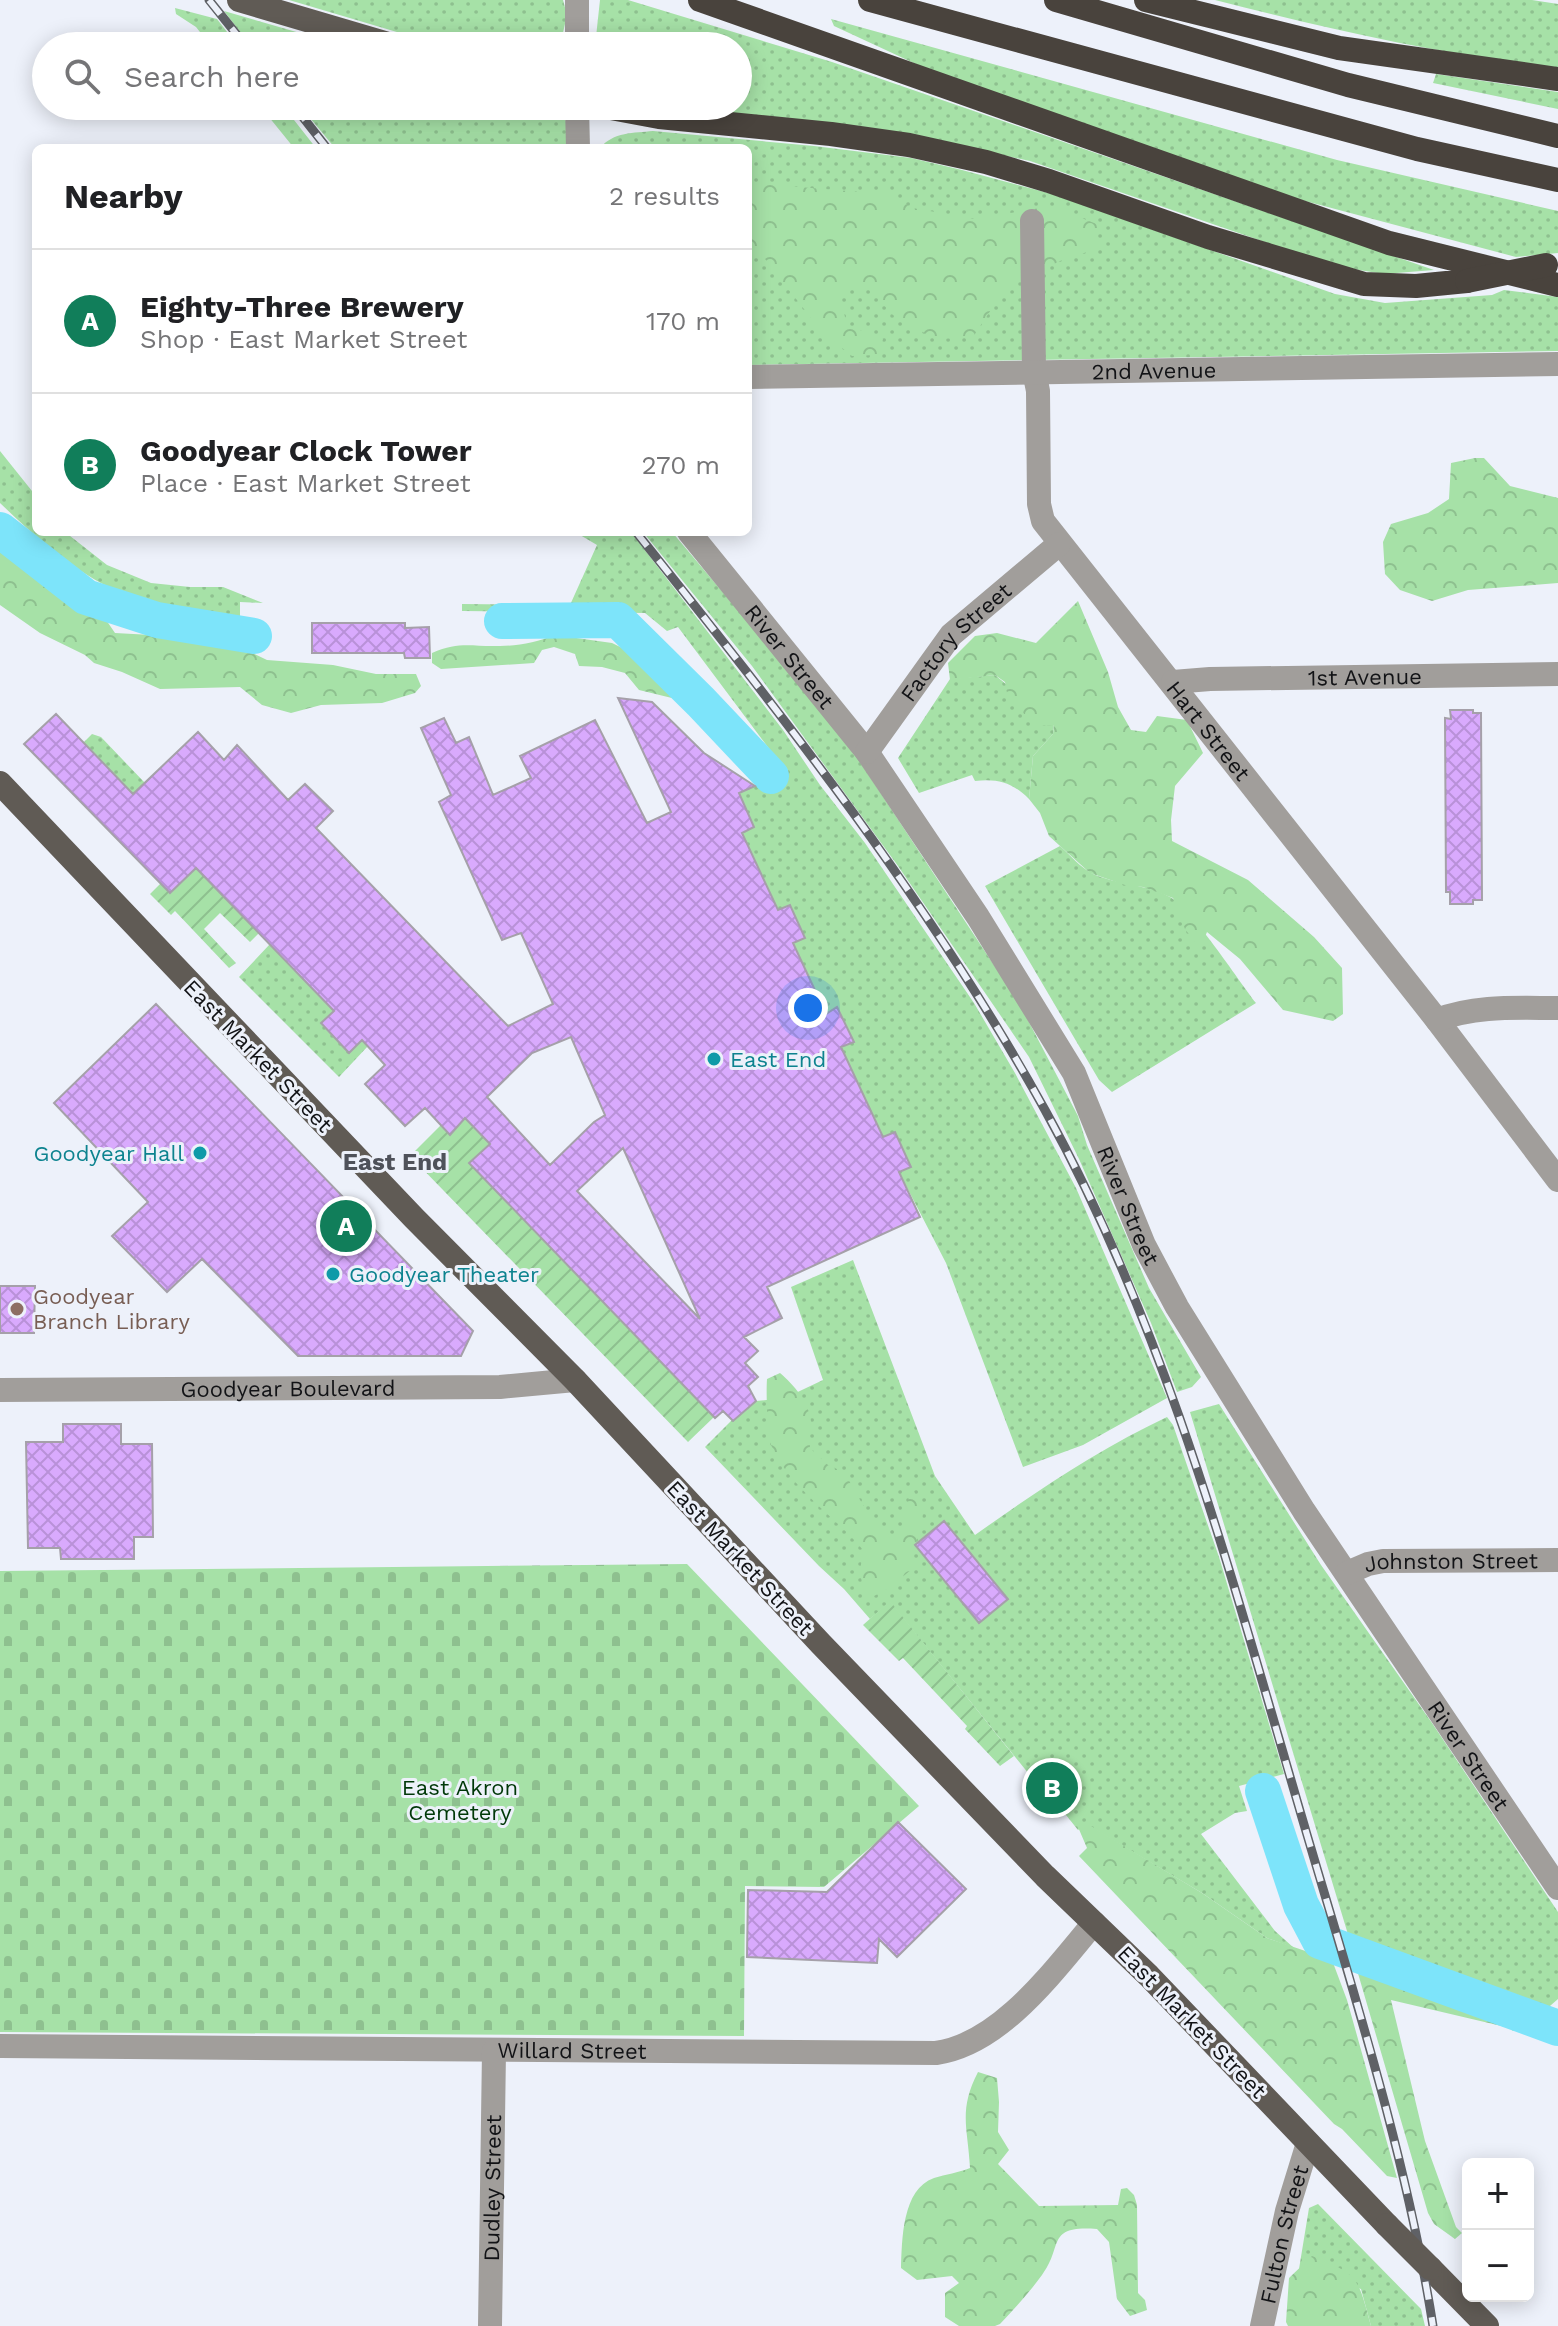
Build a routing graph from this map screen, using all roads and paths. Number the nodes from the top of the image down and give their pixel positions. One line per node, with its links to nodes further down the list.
1 (239, 0): 7 (main road)
2 (577, 0): 8 (street)
3 (700, 0): 16 (highway)
4 (870, 0): 14 (highway)
5 (1056, 0): 12 (highway)
6 (1146, 0): 9 (highway)
7 (348, 32)
8 (577, 32)
9 (1558, 79)
10 (577, 120): 13 (street)
11 (689, 120): 16 (highway, bridge)
12 (1558, 136)
13 (578, 144)
14 (1558, 180)
15 (1032, 221): 18 (street, Hart Street)
16 (1554, 271)
17 (1558, 364): 18 (street, 2nd Avenue)
18 (1034, 371): 19 (street, 2nd Avenue); 21 (street, Hart Street)
19 (752, 377)
20 (692, 536): 24 (street, River Street)
21 (1059, 544): 23 (street, Hart Street); 24 (street, Factory Street)
22 (1558, 674): 23 (street, 1st Avenue)
23 (1173, 682): 27 (street, Hart Street)
24 (867, 752): 32 (street, River Street)
25 (0, 783): 29 (main road, East Market Street)
26 (1558, 1008): 27 (street)
27 (1437, 1020): 28 (street, Hart Street)
28 (1558, 1180)
29 (575, 1380): 30 (street, Goodyear Boulevard); 34 (main road, East Market Street)
30 (0, 1390)
31 (1558, 1560): 32 (street, Johnston Street)
32 (1347, 1573): 33 (street, River Street)
33 (1558, 1888)
34 (1094, 1923): 36 (street, Willard Street); 37 (main road, East Market Street)
35 (0, 2046): 36 (street, Willard Street)
36 (494, 2051): 38 (street, Dudley Street)
37 (1308, 2143): 39 (street, Fulton Street); 40 (main road, East Market Street, bridge)
38 (490, 2326)
39 (1262, 2326)
40 (1487, 2326)

